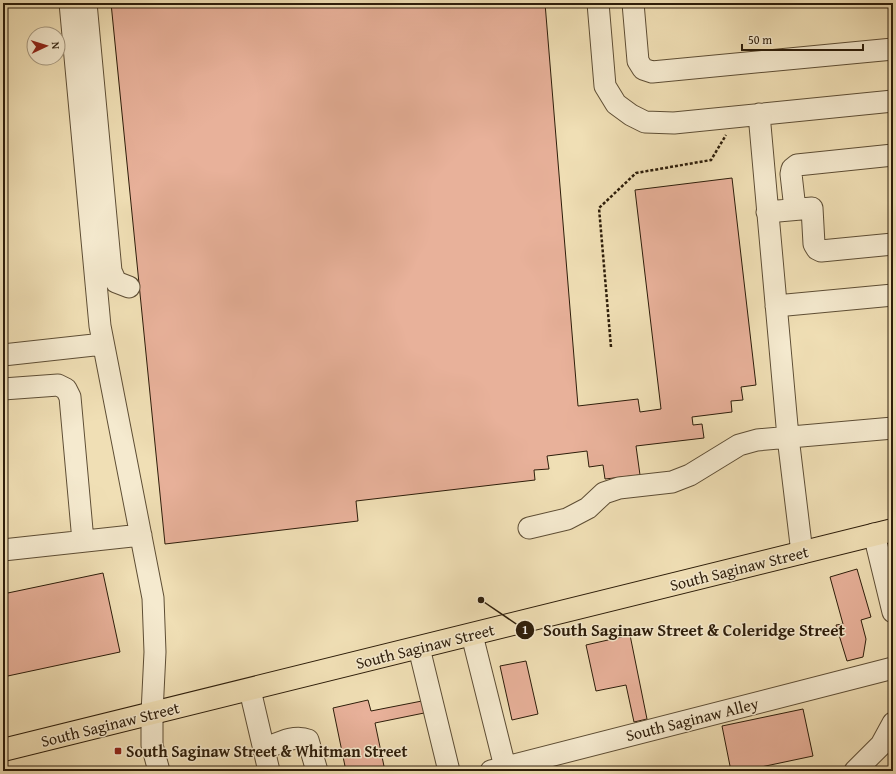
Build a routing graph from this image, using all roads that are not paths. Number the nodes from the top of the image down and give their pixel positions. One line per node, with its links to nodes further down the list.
1 (70, 3): 15 (street)
2 (86, 3): 12 (street)
3 (598, 3): 7 (street)
4 (633, 3): 5 (street)
5 (893, 49)
6 (893, 101): 7 (street)
7 (759, 114): 10 (street)
8 (893, 155): 9 (street)
9 (795, 209): 10 (street); 11 (street)
10 (767, 212): 14 (street)
11 (893, 244)
12 (129, 287)
13 (893, 294): 14 (street)
14 (776, 306): 19 (street)
15 (102, 344): 16 (street); 22 (street)
16 (3, 355)
17 (3, 389): 23 (street)
18 (893, 428): 19 (street)
19 (788, 437): 20 (street); 25 (street)
20 (529, 528)
21 (883, 532): 25 (main road, South Saginaw Street); 26 (street)
22 (141, 535): 23 (street); 32 (street)
23 (83, 541): 24 (street)
24 (3, 550)
25 (802, 553): 28 (main road, South Saginaw Street)
26 (890, 590): 27 (street)
27 (893, 612)
28 (472, 635): 29 (main road, South Saginaw Street); 36 (street)
29 (419, 648): 31 (main road, South Saginaw Street); 40 (street)
30 (893, 668): 36 (street, South Saginaw Alley)
31 (250, 690): 32 (main road, South Saginaw Street); 34 (street)
32 (152, 713): 35 (main road, South Saginaw Street); 37 (street)
33 (893, 723): 41 (street)
34 (264, 749): 38 (street); 39 (street)
35 (3, 750)
36 (501, 770)
37 (159, 771)
38 (269, 771)
39 (318, 771)
40 (448, 771)
41 (855, 771)

